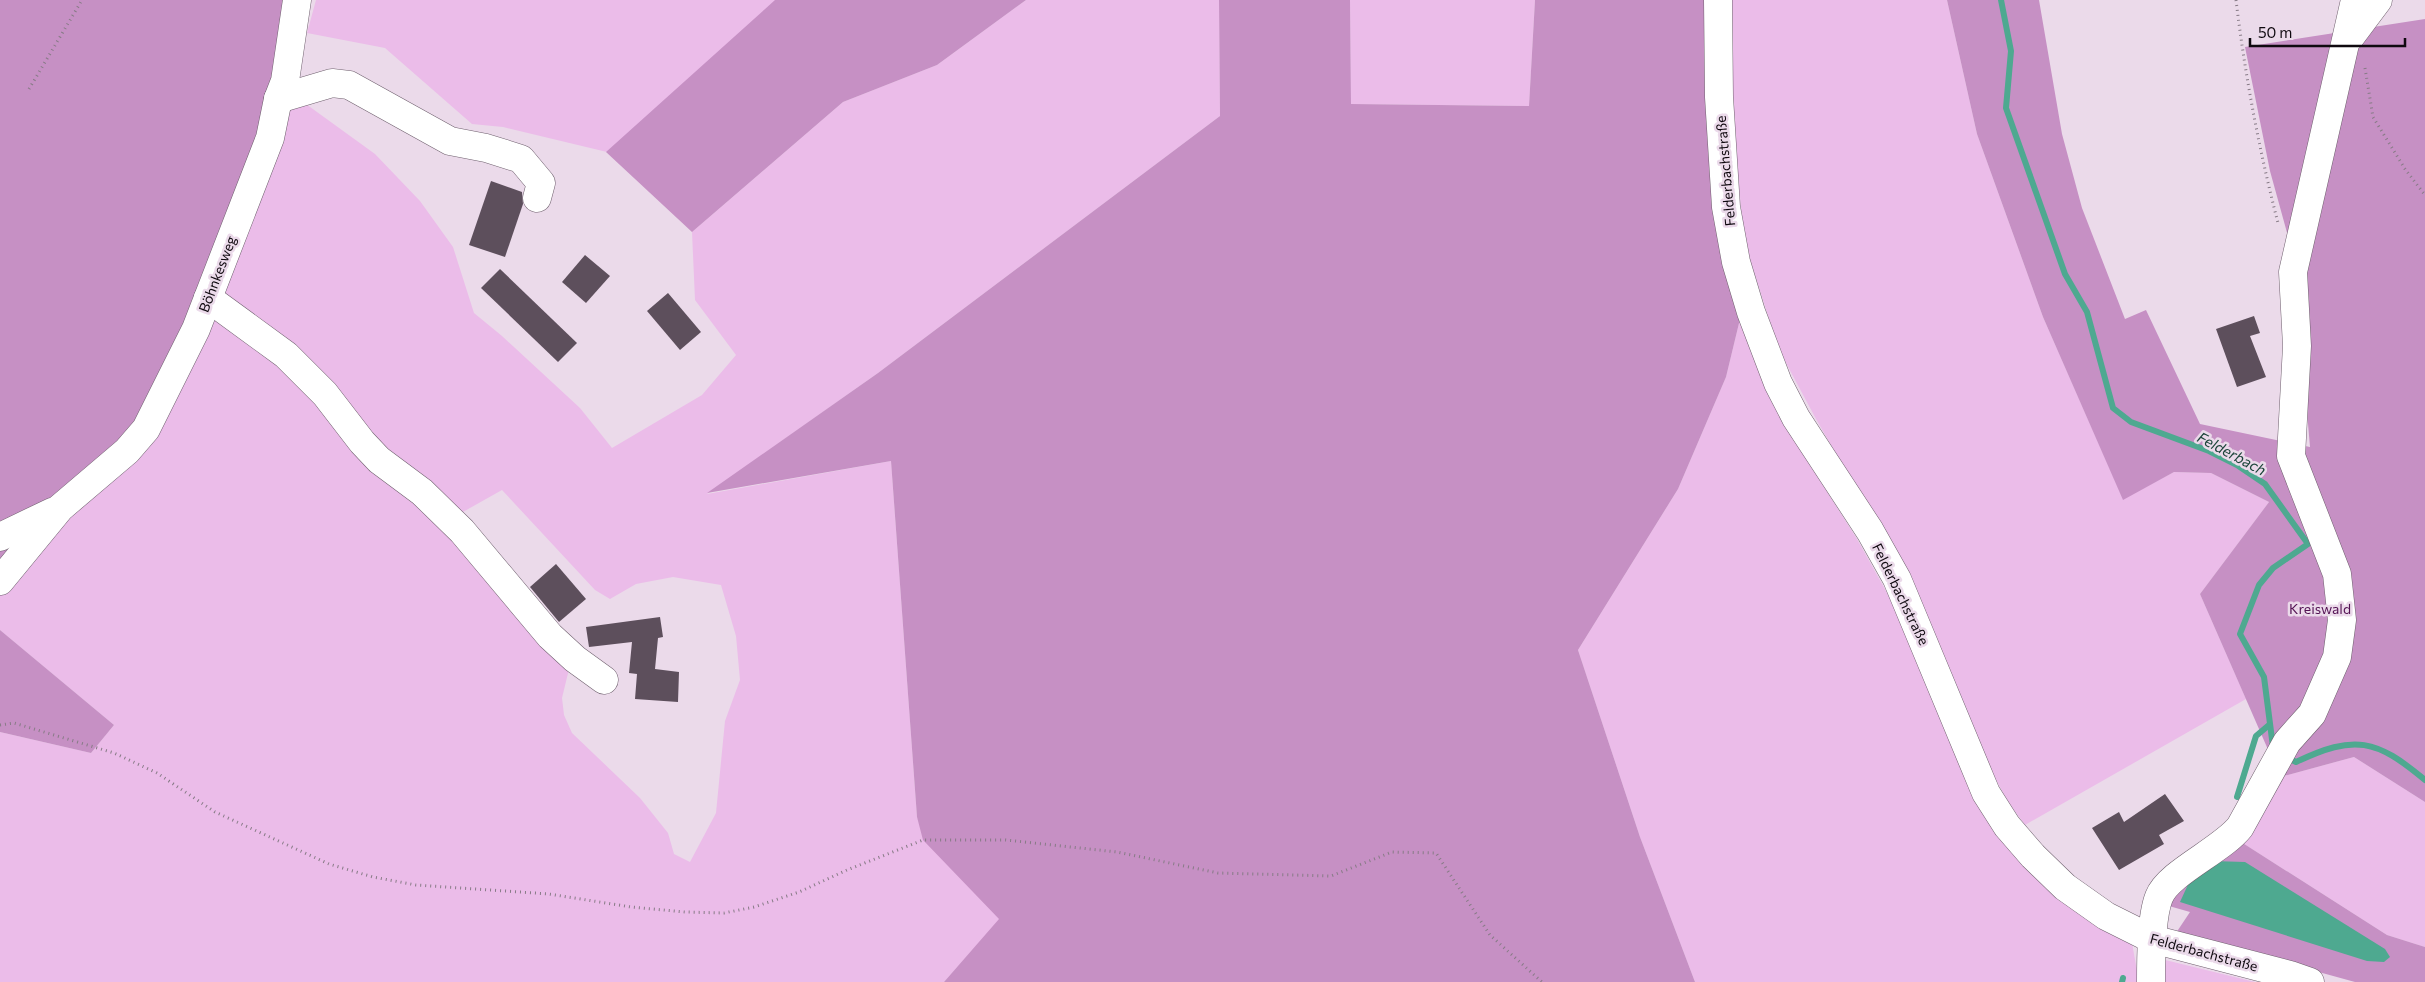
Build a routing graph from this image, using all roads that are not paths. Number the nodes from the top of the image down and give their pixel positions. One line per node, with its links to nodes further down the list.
1 (297, 0): 6 (street, Böhnkesweg)
2 (1718, 0): 13 (street, Felderbachstraße)
3 (2355, 0): 5 (street)
4 (2378, 0): 5 (street)
5 (2346, 43): 13 (street)
6 (278, 100): 7 (street); 8 (street, Böhnkesweg)
7 (538, 198)
8 (208, 298): 9 (street, Böhnkesweg); 12 (street)
9 (60, 508): 10 (street, Böhnkesweg); 11 (street, Böhnkesweg)
10 (0, 538)
11 (0, 581)
12 (604, 680)
13 (2152, 939): 14 (street); 15 (street, Felderbachstraße)
14 (2151, 982)
15 (2310, 982)

